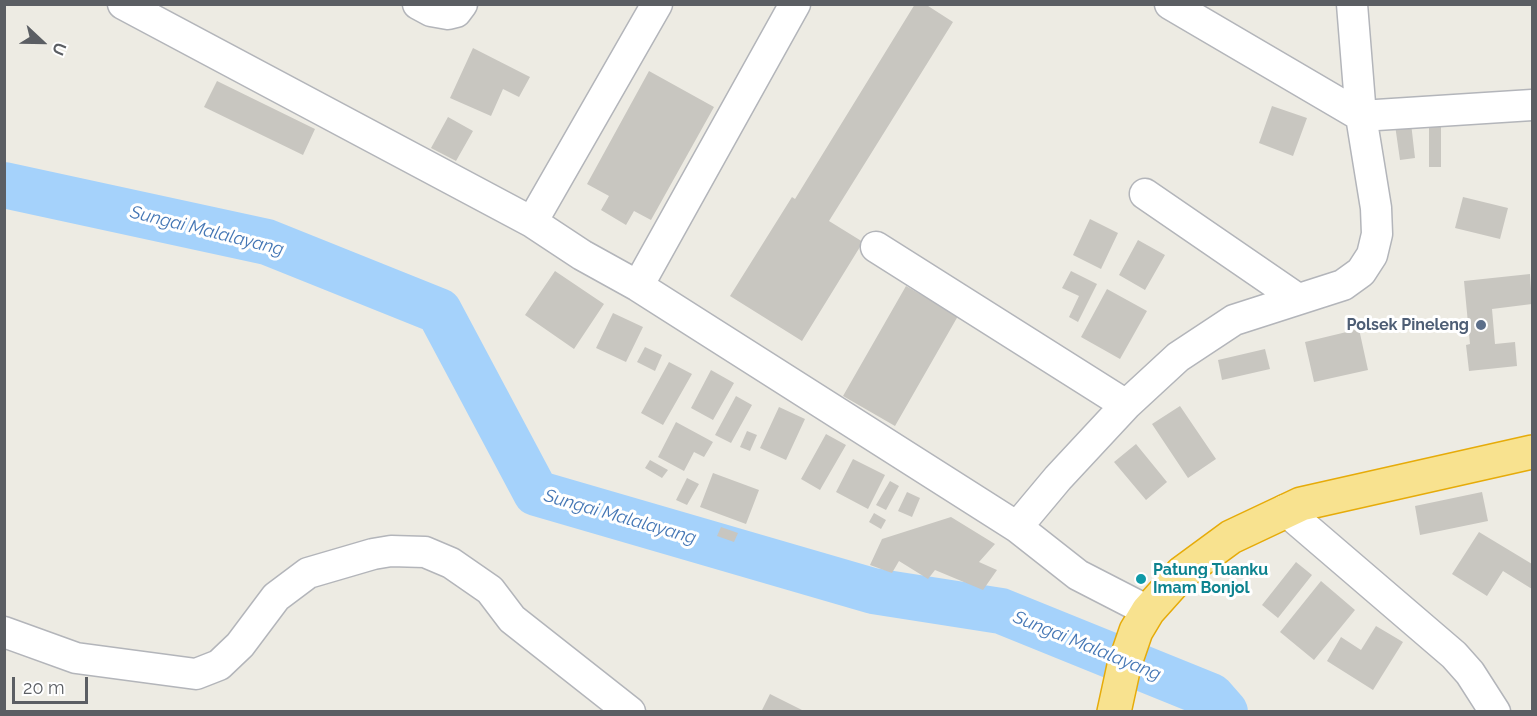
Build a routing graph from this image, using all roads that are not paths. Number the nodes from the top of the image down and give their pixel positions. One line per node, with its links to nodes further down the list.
1 (123, 4): 8 (street)
2 (418, 4): 3 (street)
3 (462, 4)
4 (657, 4): 12 (street)
5 (795, 4): 14 (street)
6 (1170, 4): 10 (street)
7 (1353, 4): 10 (street)
8 (172, 17): 12 (street)
9 (1533, 105): 10 (street)
10 (1361, 116): 15 (street)
11 (1145, 194): 15 (street)
12 (532, 222): 14 (street)
13 (876, 247): 16 (street)
14 (638, 286): 19 (street)
15 (1298, 298): 16 (street)
16 (1126, 405): 19 (street)
17 (1533, 452): 18 (highway)
18 (1286, 510): 20 (highway); 24 (street)
19 (1017, 527): 20 (street)
20 (1142, 621): 23 (highway)
21 (4, 632): 22 (street)
22 (630, 711)
23 (1114, 711)
24 (1495, 711)

